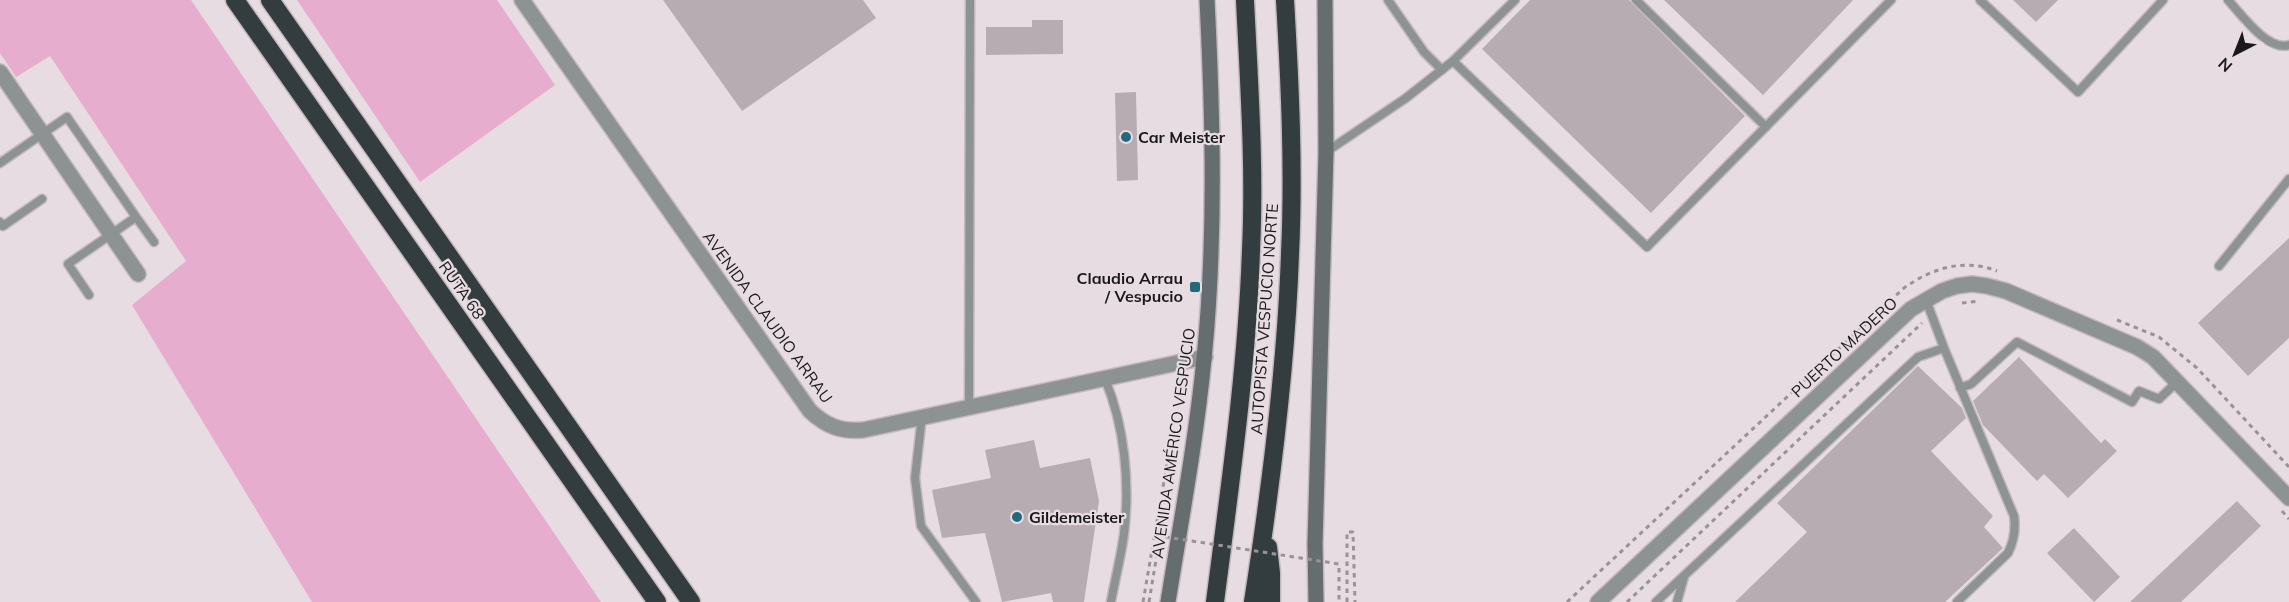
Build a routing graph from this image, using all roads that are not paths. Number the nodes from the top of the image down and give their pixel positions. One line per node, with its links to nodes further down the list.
1 (235, 0): 46 (highway, RUTA 68)
2 (270, 0): 47 (highway, RUTA 68)
3 (522, 0): 40 (street, AVENIDA CLAUDIO ARRAU)
4 (970, 0): 39 (lane)
5 (1207, 0): 35 (main road, AVENIDA AMÉRICO VESPUCIO)
6 (1245, 0): 43 (highway, AUTOPISTA VESPUCIO NORTE)
7 (1286, 0): 42 (highway, AUTOPISTA VESPUCIO NORTE)
8 (1325, 0): 22 (main road)
9 (1388, 0): 18 (lane)
10 (1515, 0): 17 (lane)
11 (1636, 0): 20 (lane)
12 (1891, 0): 20 (lane)
13 (1980, 0): 14 (lane)
14 (2163, 0)
15 (2228, 0): 16 (lane)
16 (2289, 45)
17 (1454, 61): 18 (lane); 20 (lane)
18 (1443, 70): 22 (lane)
19 (0, 72): 21 (street)
20 (1766, 127)
21 (42, 134): 23 (lane); 26 (lane); 28 (street)
22 (1326, 152): 54 (main road)
23 (0, 163)
24 (2289, 179): 30 (lane)
25 (42, 199): 27 (lane)
26 (136, 217): 28 (lane); 29 (lane)
27 (0, 222)
28 (111, 234): 31 (street); 32 (lane)
29 (154, 242)
30 (2219, 266)
31 (138, 274)
32 (89, 295)
33 (1926, 300): 34 (lane); 37 (street, PUERTO MADERO); 55 (street, PUERTO MADERO)
34 (1944, 348): 38 (lane); 44 (lane)
35 (1205, 357): 36 (street, AVENIDA CLAUDIO ARRAU); 50 (main road, AVENIDA AMÉRICO VESPUCIO)
36 (1105, 379): 39 (street, AVENIDA CLAUDIO ARRAU); 49 (lane)
37 (2178, 381): 38 (lane); 41 (street, PUERTO MADERO)
38 (1960, 388): 58 (lane)
39 (969, 406): 40 (street, AVENIDA CLAUDIO ARRAU)
40 (922, 416): 48 (lane)
41 (2285, 504)
42 (1266, 513): 45 (highway); 53 (highway, AUTOPISTA VESPUCIO NORTE)
43 (1220, 564): 51 (highway); 52 (highway, AUTOPISTA VESPUCIO NORTE)
44 (1684, 576): 56 (lane); 57 (lane)
45 (1268, 601)
46 (657, 602)
47 (691, 602)
48 (976, 602)
49 (1111, 602)
50 (1168, 602)
51 (1206, 602)
52 (1215, 602)
53 (1253, 602)
54 (1316, 602)
55 (1598, 602)
56 (1656, 602)
57 (1677, 602)
58 (1957, 602)

